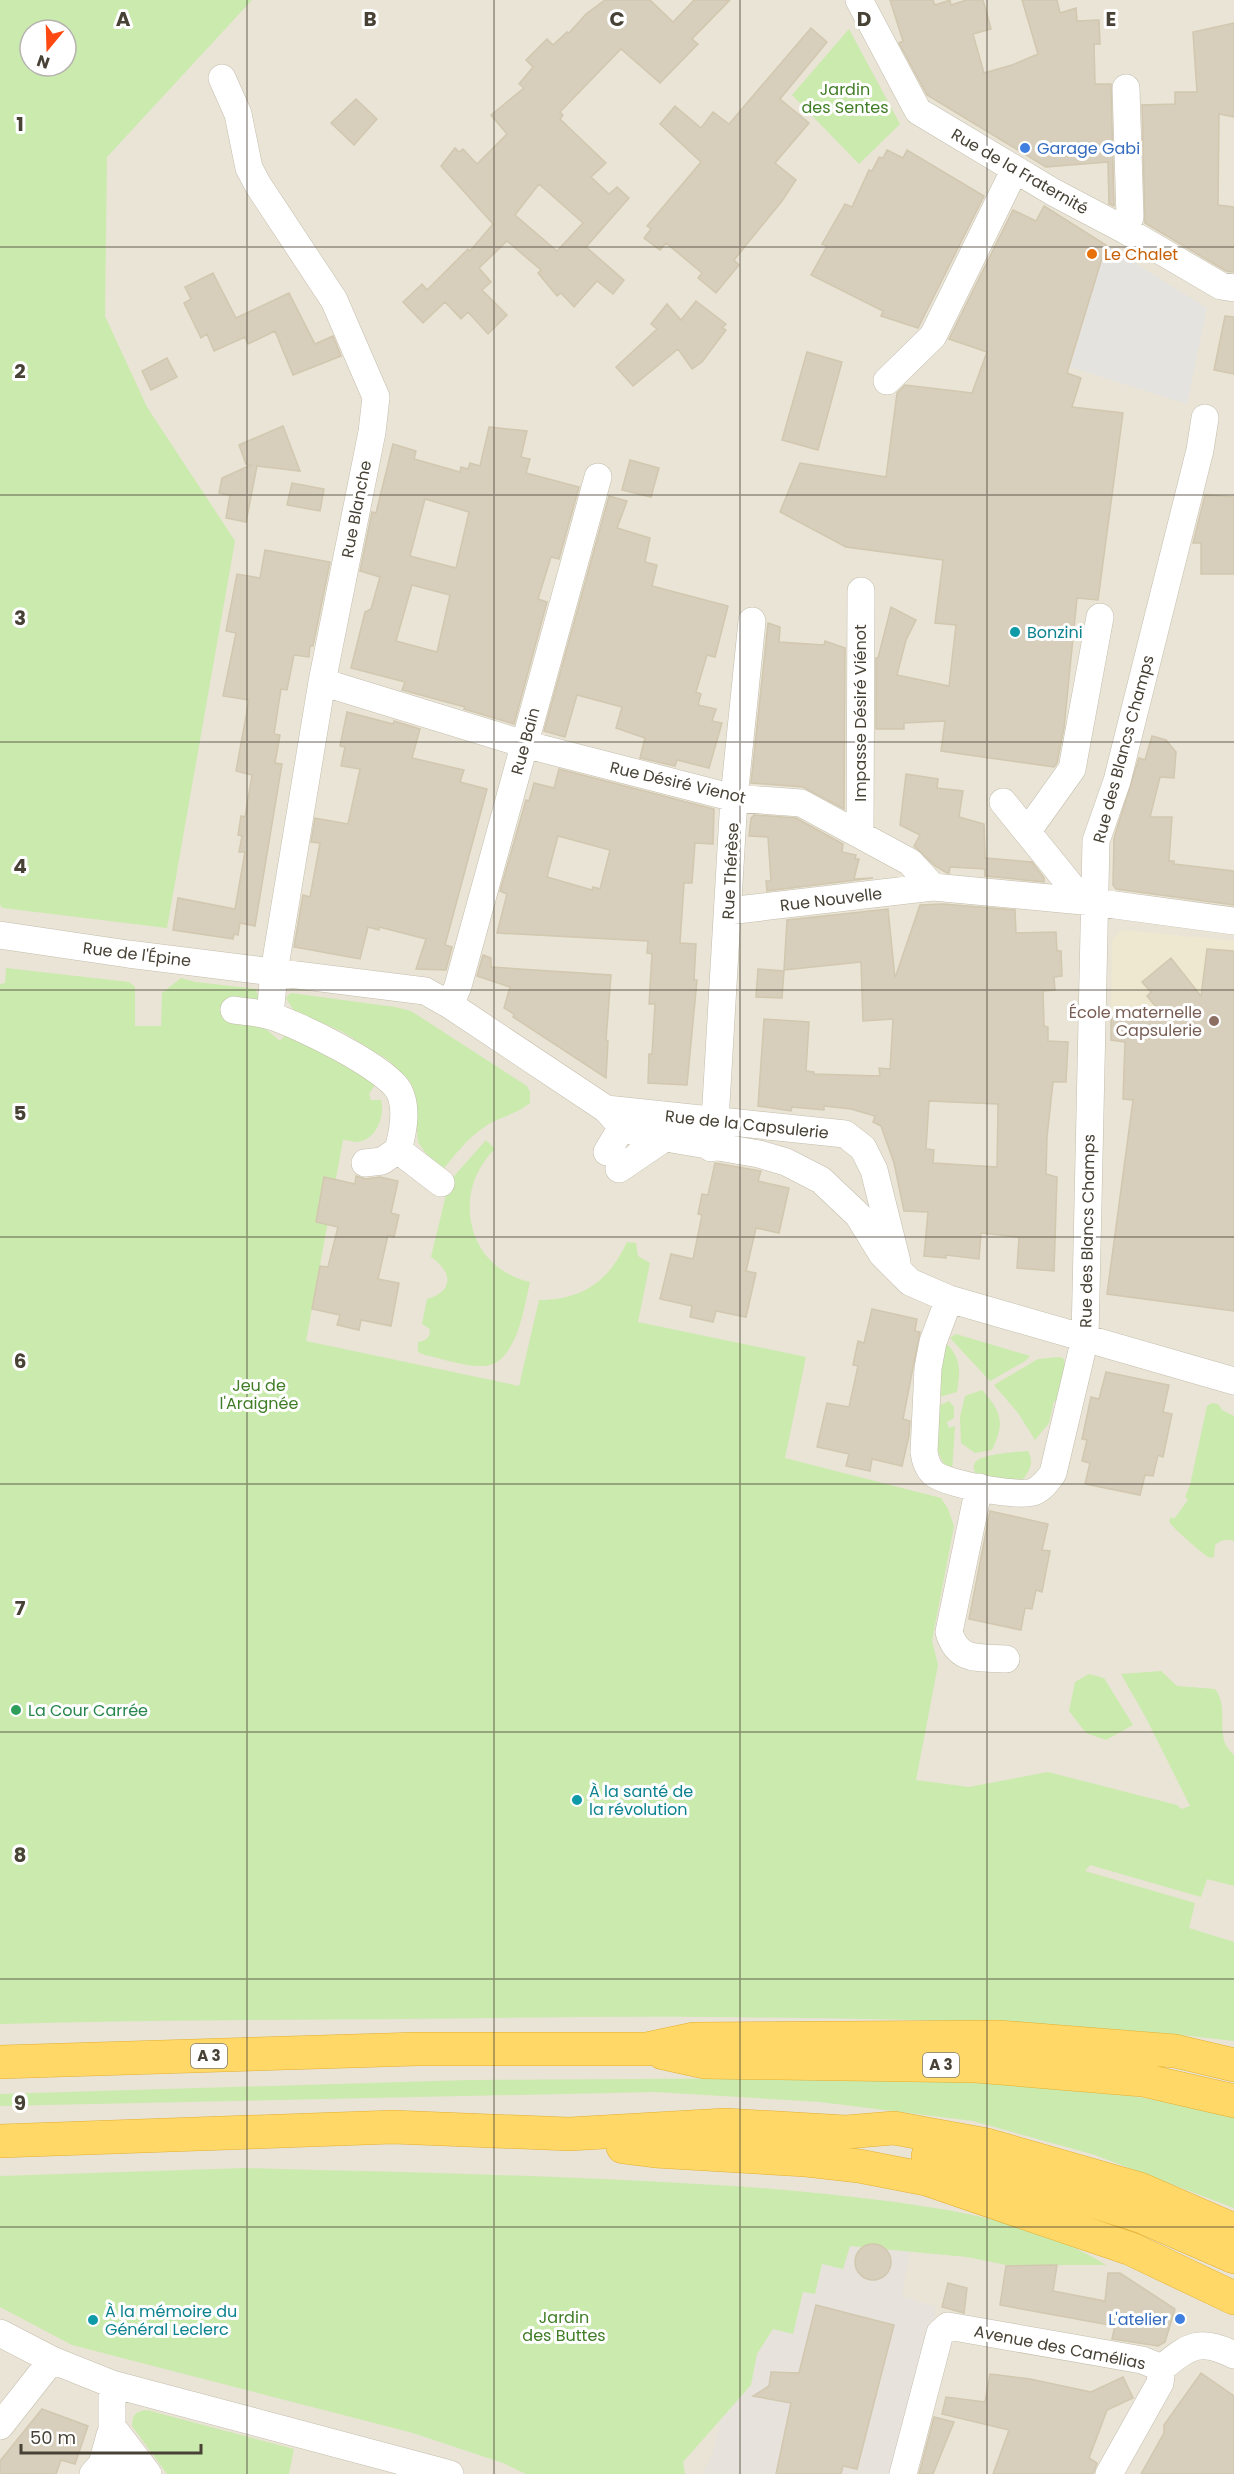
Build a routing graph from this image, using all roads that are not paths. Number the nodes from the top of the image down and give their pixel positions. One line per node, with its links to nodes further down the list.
1 (859, 0): 4 (street, Rue de la Fraternité)
2 (222, 78): 13 (street, Rue Blanche)
3 (1126, 88): 5 (street)
4 (1015, 169): 5 (street, Rue de la Fraternité); 7 (street)
5 (1125, 230): 6 (street, Rue de la Fraternité)
6 (1234, 288)
7 (887, 381)
8 (1205, 418): 20 (street, Rue des Blancs Champs)
9 (598, 477): 14 (street, Rue Bain)
10 (861, 591): 18 (street, Impasse Désiré Viénot)
11 (1100, 617): 17 (street)
12 (752, 621): 15 (street, Rue Thérèse)
13 (322, 682): 14 (street, Rue Désiré Vienot); 24 (street, Rue Blanche)
14 (524, 744): 15 (street, Rue Désiré Vienot); 25 (street, Rue Bain)
15 (734, 798): 18 (street, Rue Désiré Vienot); 21 (street, Rue Thérèse)
16 (1003, 802): 17 (street)
17 (1028, 832): 20 (street)
18 (860, 834): 19 (street, Rue Désiré Vienot)
19 (933, 887): 20 (street); 21 (street, Rue Nouvelle)
20 (1084, 901): 22 (street); 37 (street, Rue des Blancs Champs)
21 (728, 911): 29 (street, Rue Thérèse)
22 (1234, 921)
23 (0, 935): 24 (street, Rue de l'Épine)
24 (274, 972): 25 (street, Rue de la Capsulerie); 27 (street, Rue Blanche)
25 (450, 1005): 28 (street, Rue de la Capsulerie)
26 (234, 1010): 27 (street)
27 (270, 1016): 32 (street)
28 (614, 1118): 29 (street, Rue de la Capsulerie); 30 (street, Rue de la Capsulerie); 30 (street)
29 (715, 1121): 31 (street, Rue Thérèse); 35 (street, Rue de la Capsulerie)
30 (663, 1139): 31 (street, Rue de la Capsulerie)
31 (711, 1148): 35 (street, Rue de la Capsulerie)
32 (398, 1150): 33 (street); 34 (street)
33 (365, 1163)
34 (441, 1183)
35 (900, 1271): 36 (street, Rue de la Capsulerie)
36 (949, 1299): 37 (street, Rue de la Capsulerie); 39 (street, Rue des Blancs Champs)
37 (1085, 1338): 38 (street, Rue de la Capsulerie); 39 (street, Rue des Blancs Champs)
38 (1234, 1381)
39 (979, 1487): 40 (street)
40 (1006, 1659)
41 (647, 2049): 42 (highway, A 3); 43 (highway); 44 (highway, A 3)
42 (0, 2062)
43 (1234, 2065)
44 (1234, 2101)
45 (846, 2132): 46 (highway); 48 (highway); 49 (highway)
46 (569, 2134): 47 (highway); 50 (highway)
47 (0, 2141)
48 (1234, 2230)
49 (1234, 2257)
50 (1234, 2298)
51 (0, 2333): 53 (street)
52 (1234, 2355): 54 (street, Avenue des Camélias)
53 (52, 2360): 55 (street); 56 (street)
54 (1162, 2368): 62 (street, Avenue des Camélias); 63 (street)
55 (112, 2384): 57 (street); 61 (street)
56 (0, 2426)
57 (112, 2427): 58 (street); 59 (street); 60 (street)
58 (93, 2474)
59 (118, 2474)
60 (148, 2474)
61 (450, 2474)
62 (903, 2474)
63 (1109, 2474)

